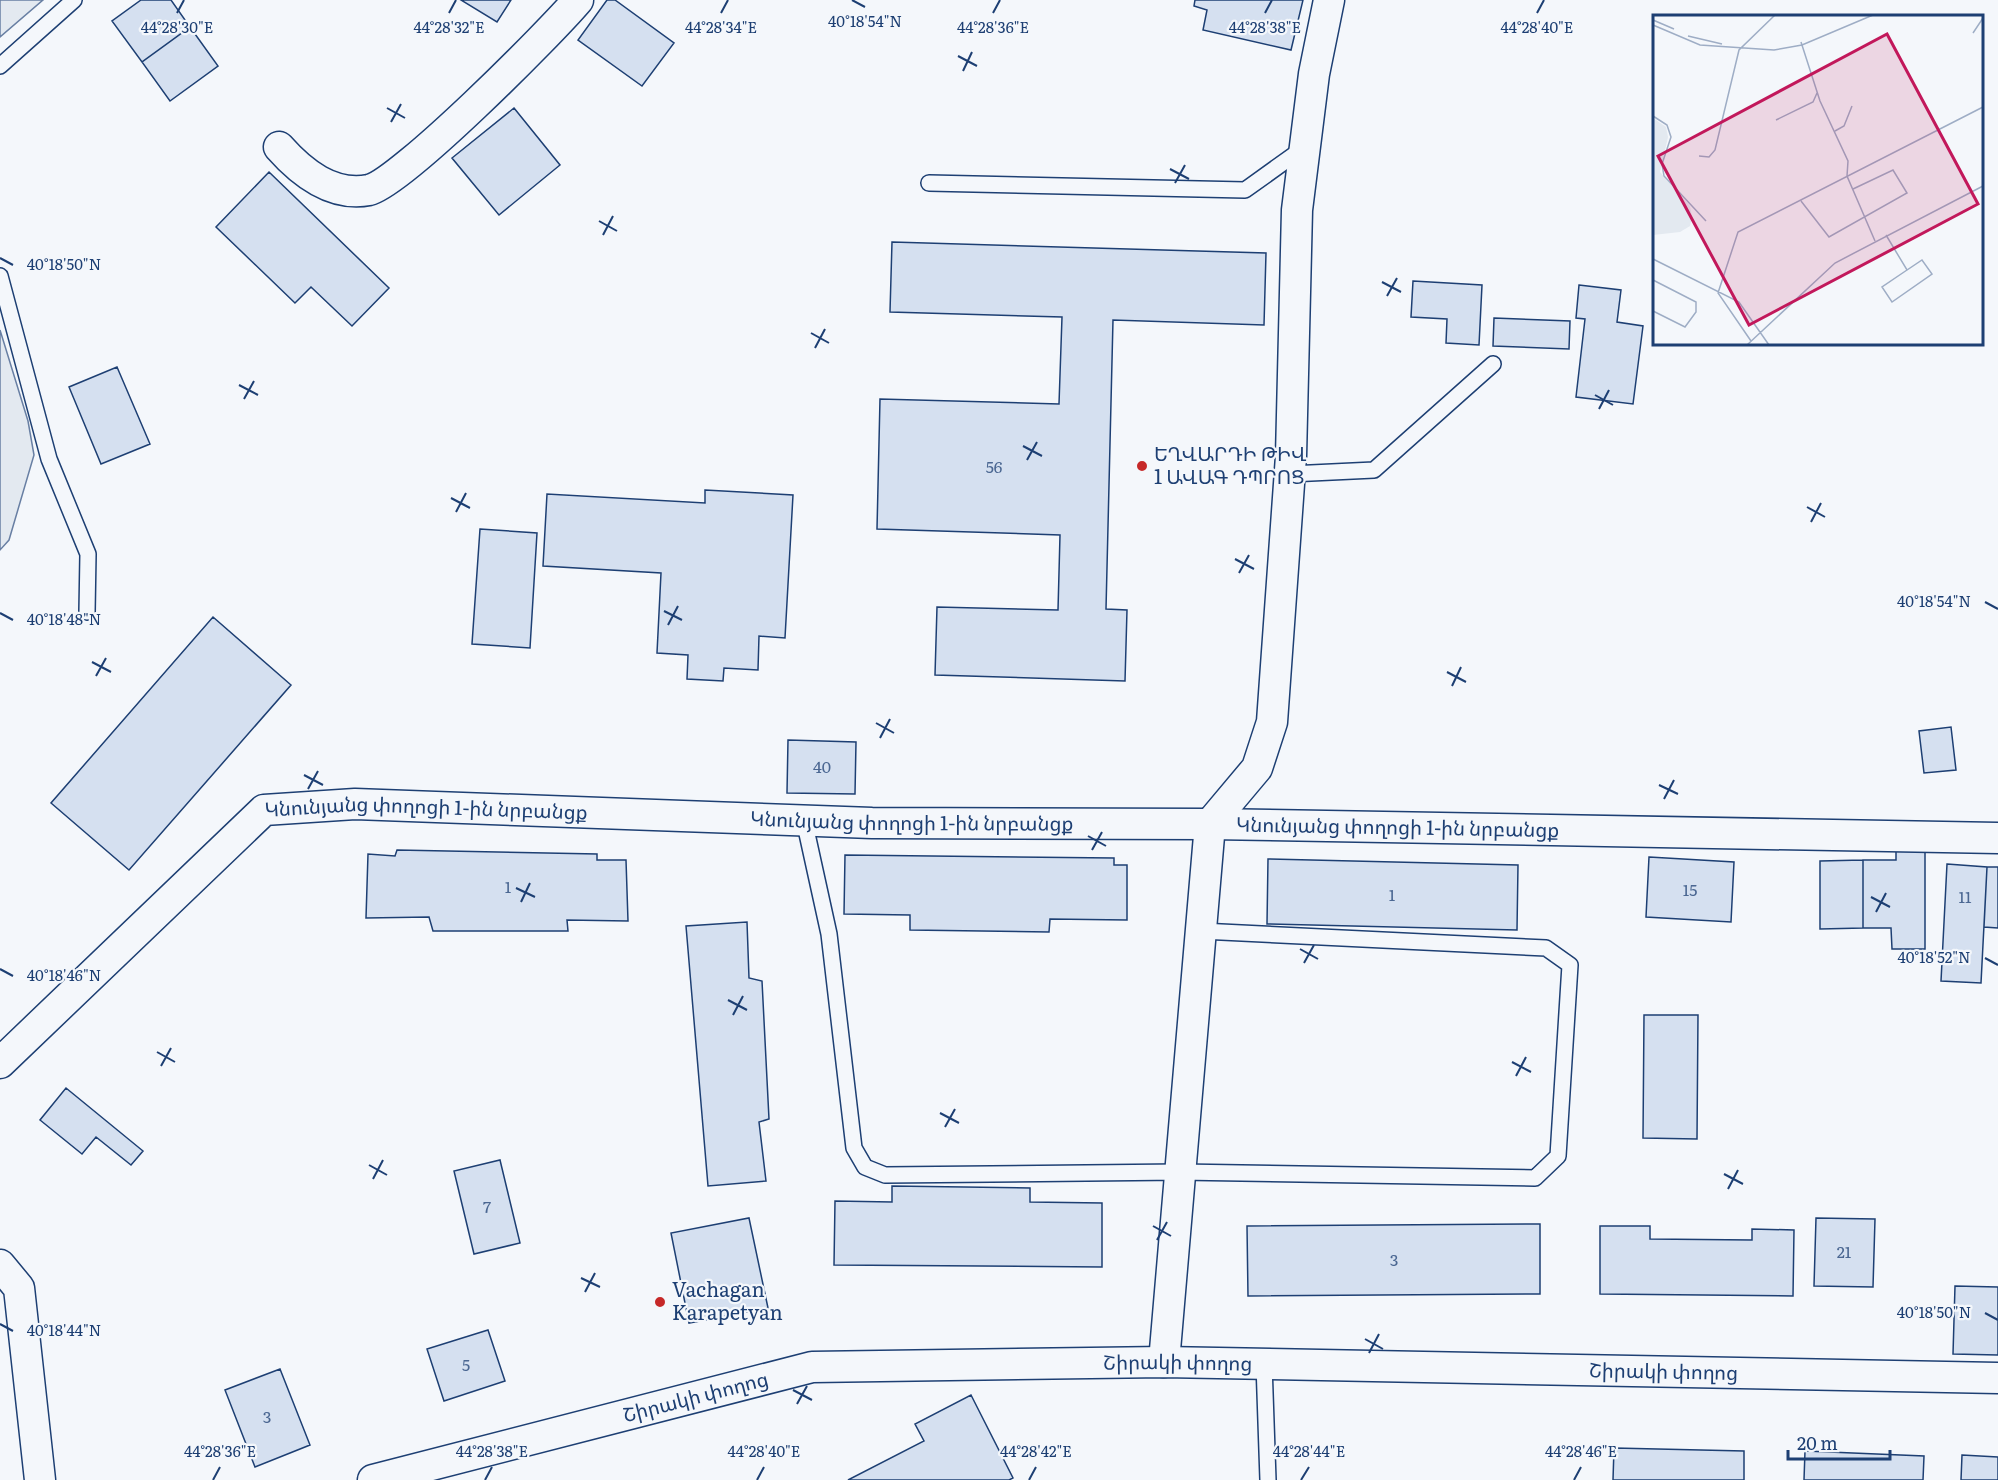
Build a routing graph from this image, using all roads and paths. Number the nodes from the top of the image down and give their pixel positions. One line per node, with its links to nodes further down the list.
1 (74, 0): 4 (lane)
2 (578, 0): 5 (street)
3 (1329, 0): 6 (street)
4 (0, 66)
5 (279, 147)
6 (1305, 147): 7 (lane); 10 (street)
7 (929, 183)
8 (0, 276): 11 (lane)
9 (1493, 364): 10 (lane)
10 (1290, 474): 13 (street)
11 (87, 612)
12 (804, 820): 13 (street, Կնունյանց փողոցի 1-ին նրբանցք); 16 (street, Կնունյանց փողոցի 1-ին նրբանցք); 17 (lane)
13 (1210, 824): 14 (street, Կնունյանց փողոցի 1-ին նրբանցք); 15 (street)
14 (1998, 838)
15 (1201, 931): 17 (street); 17 (lane)
16 (0, 1063)
17 (1180, 1172): 19 (street)
18 (0, 1265): 22 (street)
19 (1164, 1362): 20 (street, Շիրակի փողոց); 23 (street, Շիրակի փողոց)
20 (1264, 1364): 21 (street, Շիրակի փողոց); 24 (lane)
21 (1998, 1378)
22 (40, 1480)
23 (373, 1480)
24 (1268, 1480)

